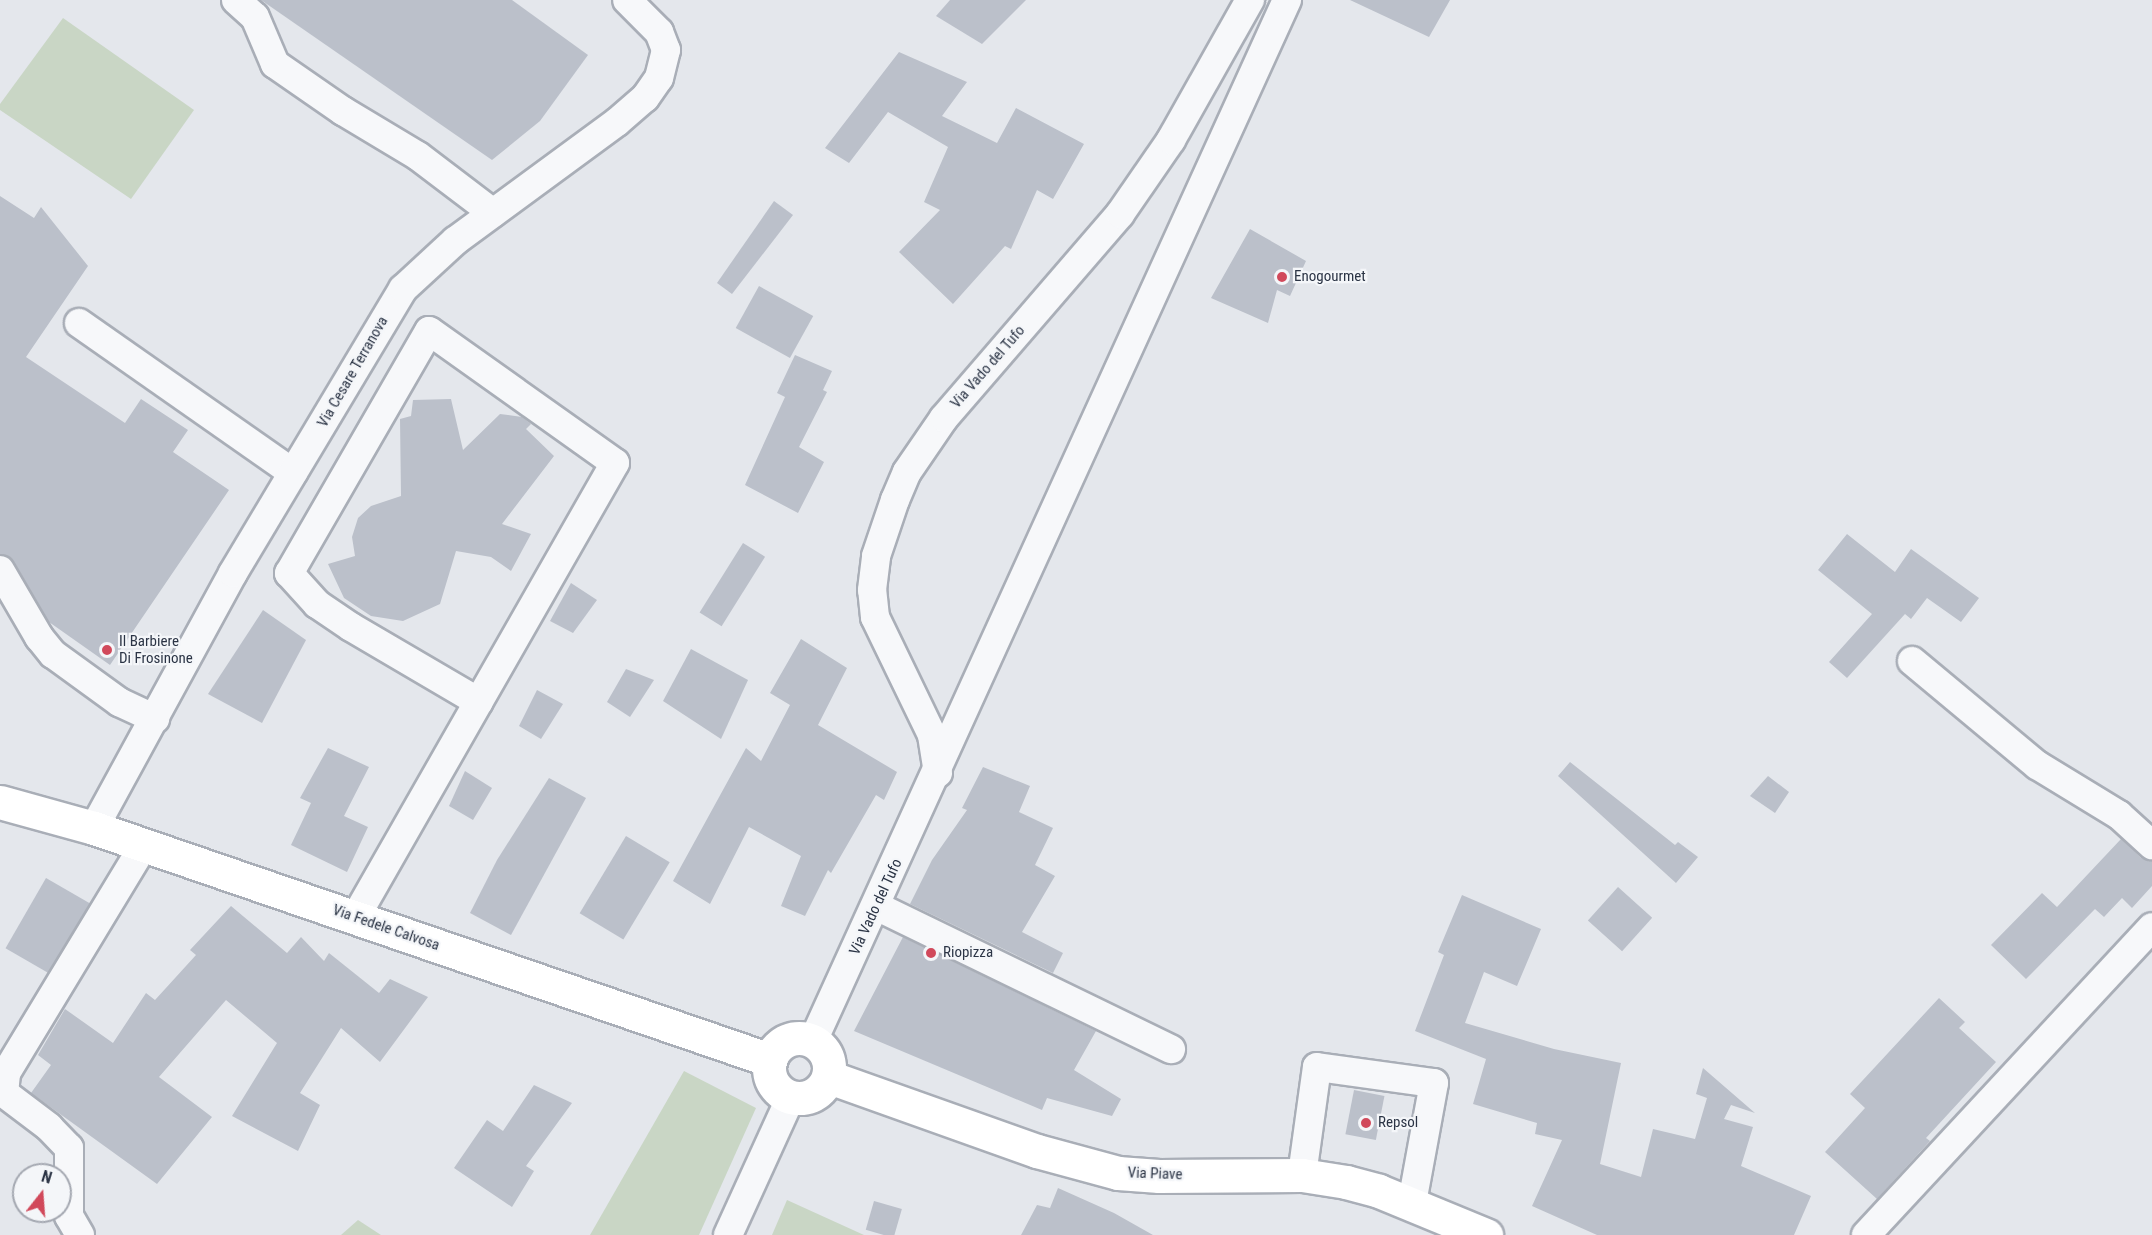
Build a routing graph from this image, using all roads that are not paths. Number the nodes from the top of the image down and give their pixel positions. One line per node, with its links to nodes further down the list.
1 (236, 0): 5 (street)
2 (627, 0): 5 (street, Via Cesare Terranova)
3 (1250, 0): 12 (street, Via Vado del Tufo)
4 (1287, 0): 12 (street, Via Vado del Tufo)
5 (493, 213): 7 (street, Via Cesare Terranova)
6 (79, 323): 7 (street)
7 (293, 473): 11 (street, Via Cesare Terranova)
8 (0, 570): 11 (street)
9 (1912, 661): 16 (street)
10 (479, 702): 10 (street); 18 (street)
11 (155, 719): 14 (street, Via Cesare Terranova)
12 (938, 772): 17 (street, Via Vado del Tufo)
13 (0, 802): 14 (main road, Via Fedele Calvosa)
14 (94, 828): 15 (main road, Via Fedele Calvosa)
15 (144, 844): 18 (main road, Via Fedele Calvosa); 27 (street)
16 (2152, 845)
17 (876, 906): 20 (street, Via Vado del Tufo); 21 (street)
18 (355, 918): 22 (main road, Via Fedele Calvosa)
19 (2152, 927): 30 (street)
20 (813, 1041): 22 (main road); 23 (main road)
21 (1171, 1049)
22 (770, 1060): 24 (main road)
23 (829, 1077): 24 (main road); 25 (main road, Via Piave)
24 (791, 1097): 28 (street)
25 (1302, 1175): 26 (main road, Via Piave); 26 (street)
26 (1412, 1203): 29 (main road, Via Piave)
27 (80, 1235)
28 (728, 1235)
29 (1486, 1235)
30 (1866, 1235)

